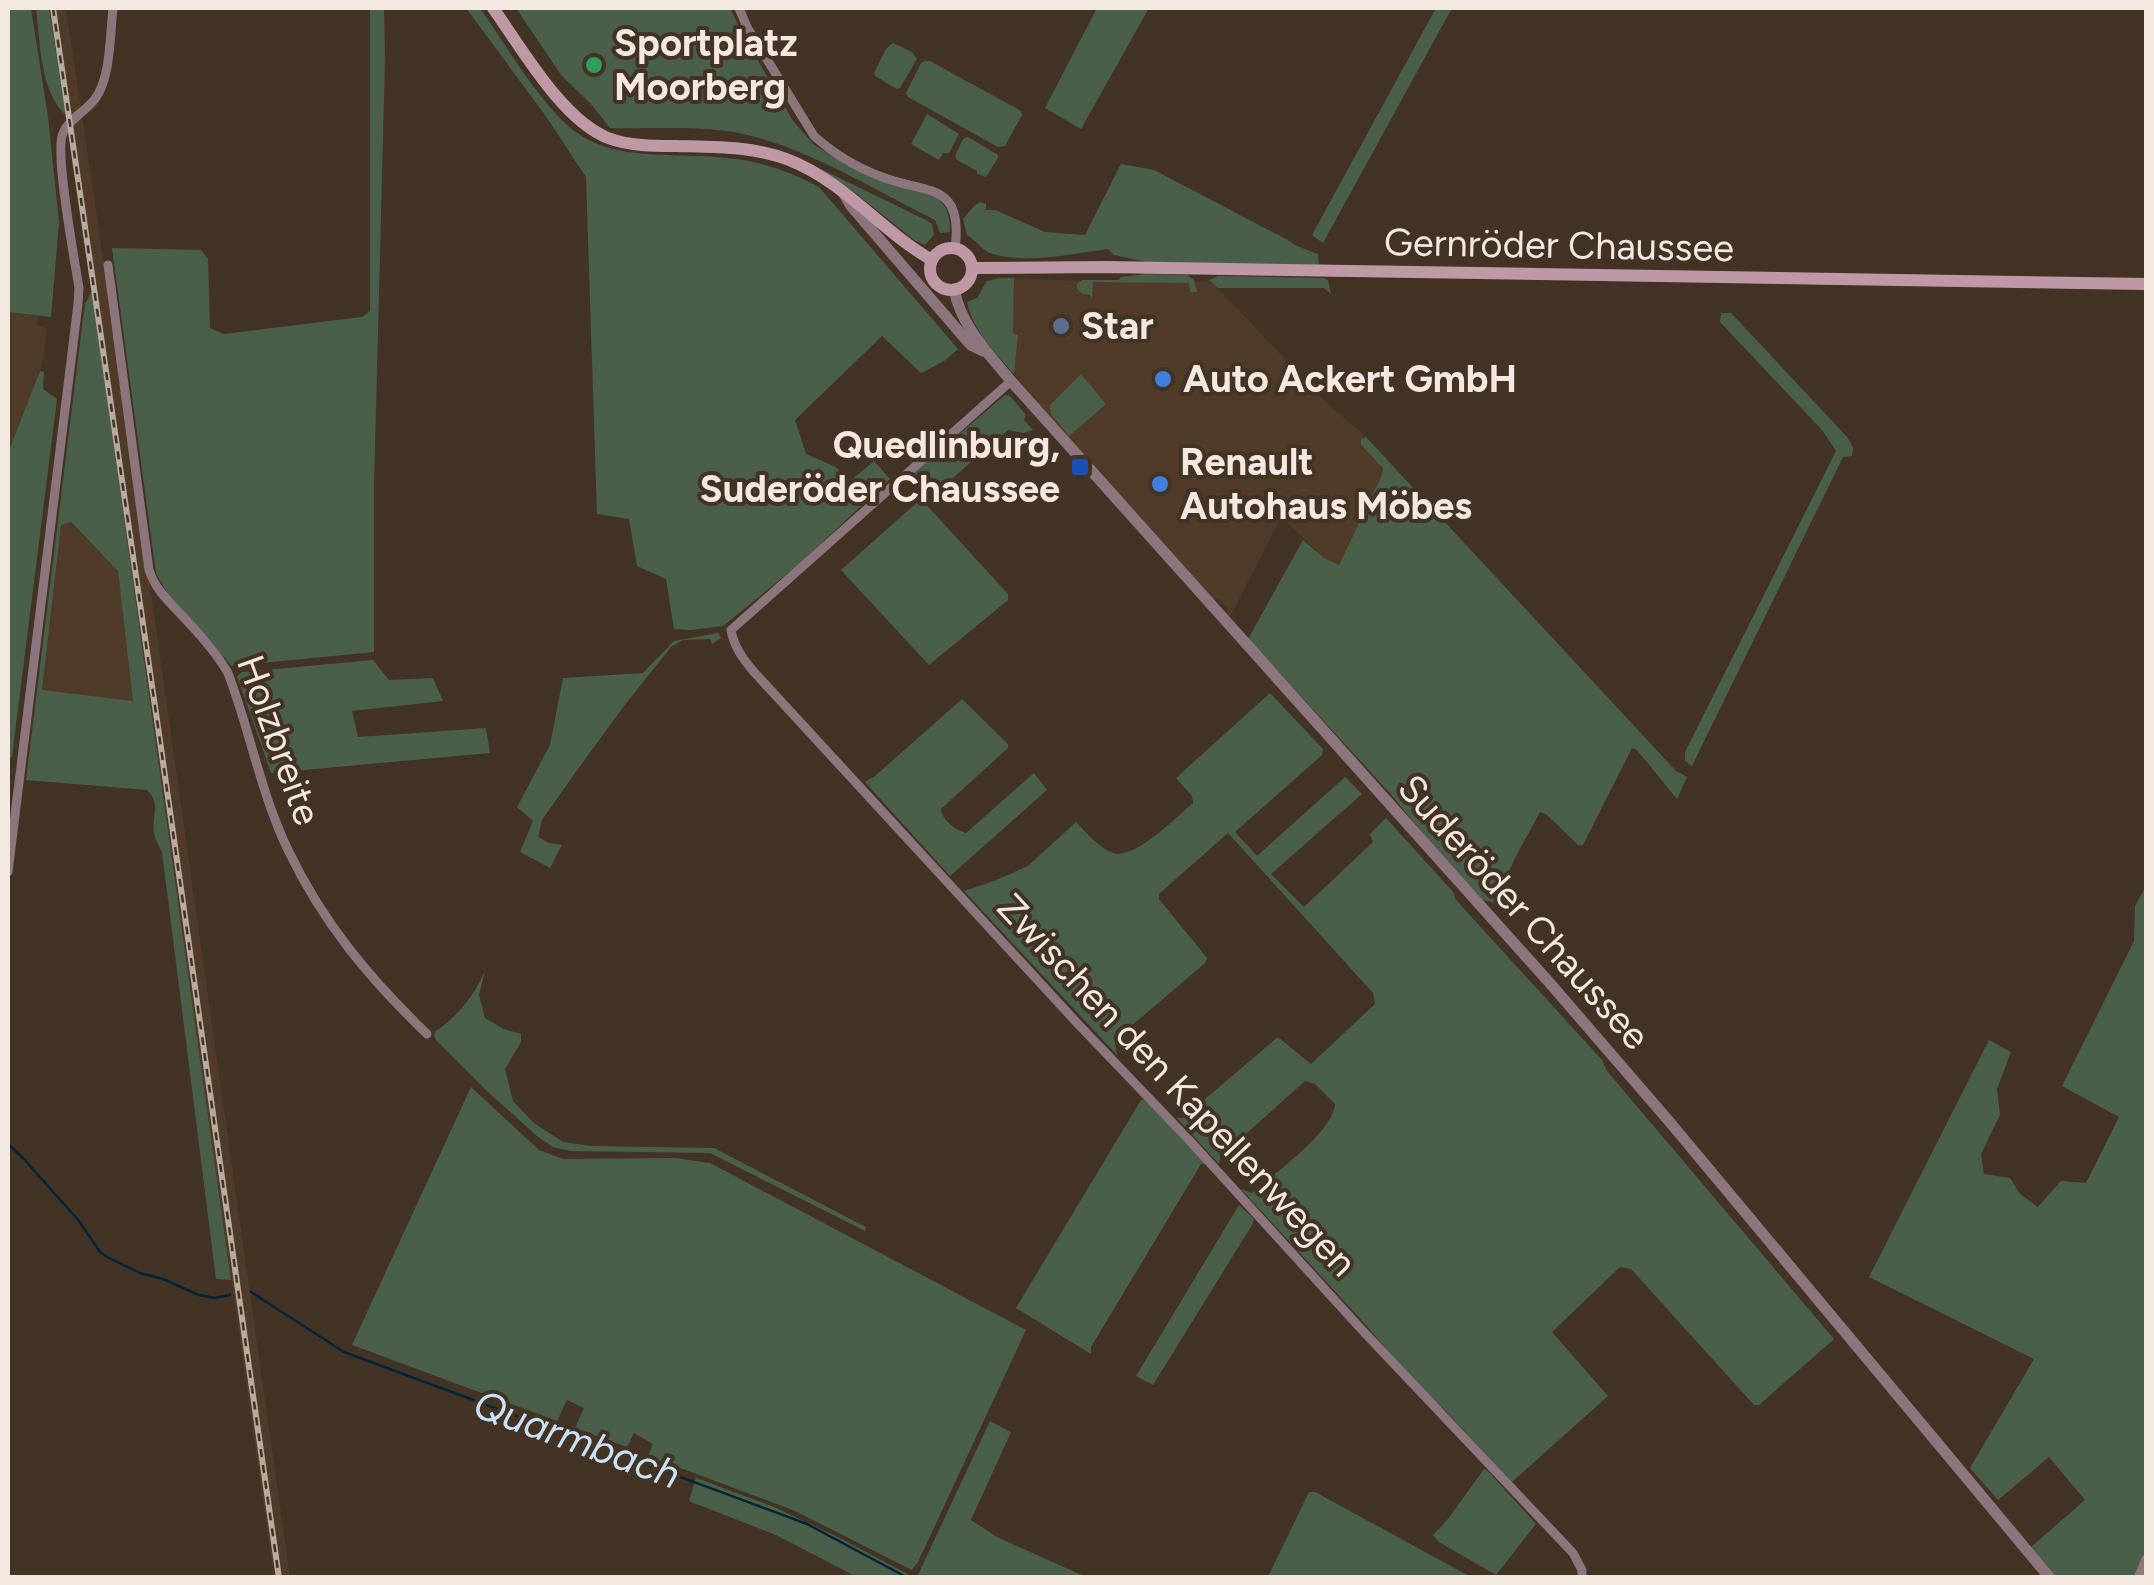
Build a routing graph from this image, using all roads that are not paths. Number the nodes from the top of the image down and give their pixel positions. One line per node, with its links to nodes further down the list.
1 (113, 8): 13 (street)
2 (493, 8): 4 (main road)
3 (739, 8): 5 (street)
4 (842, 190): 6 (main road); 11 (street)
5 (955, 248): 6 (main road); 8 (main road)
6 (932, 260): 10 (main road)
7 (108, 265): 14 (street, Holzbreite)
8 (972, 268): 9 (main road, Gernröder Chaussee); 10 (main road)
9 (2146, 284)
10 (954, 289): 11 (street, Suderöder Chaussee)
11 (988, 353): 12 (street, Suderöder Chaussee)
12 (1011, 381): 16 (street, Zwischen den Kapellenwegen); 17 (street, Suderöder Chaussee)
13 (8, 872)
14 (427, 1034)
15 (2146, 1559): 18 (street)
16 (1582, 1578)
17 (2050, 1578)
18 (2138, 1578)

